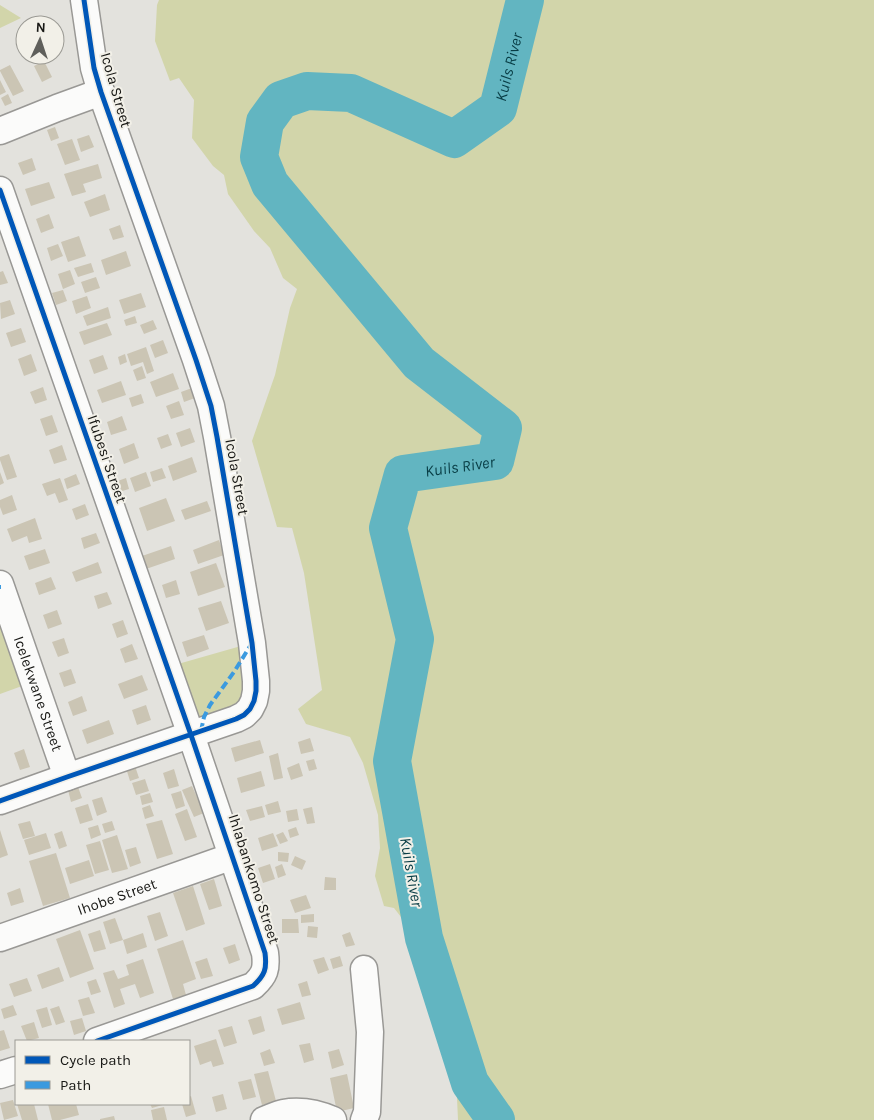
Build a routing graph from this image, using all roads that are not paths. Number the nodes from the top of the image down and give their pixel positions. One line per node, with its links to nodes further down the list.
1 (84, 0): 2 (street, Icola Street)
2 (101, 92): 3 (street); 6 (street, Icola Street)
3 (0, 131)
4 (0, 190): 6 (street, Ifubesi Street)
5 (0, 584): 7 (street, Icelekwane Street)
6 (191, 735): 7 (street, Icola Street); 9 (street, Ihlabankomo Street)
7 (68, 776): 8 (street, Icola Street)
8 (0, 801)
9 (233, 856): 10 (street, Ihobe Street); 12 (street, Ihlabankomo Street)
10 (0, 938)
11 (364, 969): 17 (street)
12 (100, 1040)
13 (15, 1070): 14 (street)
14 (0, 1075)
15 (274, 1117): 16 (street)
16 (333, 1120)
17 (364, 1120)

